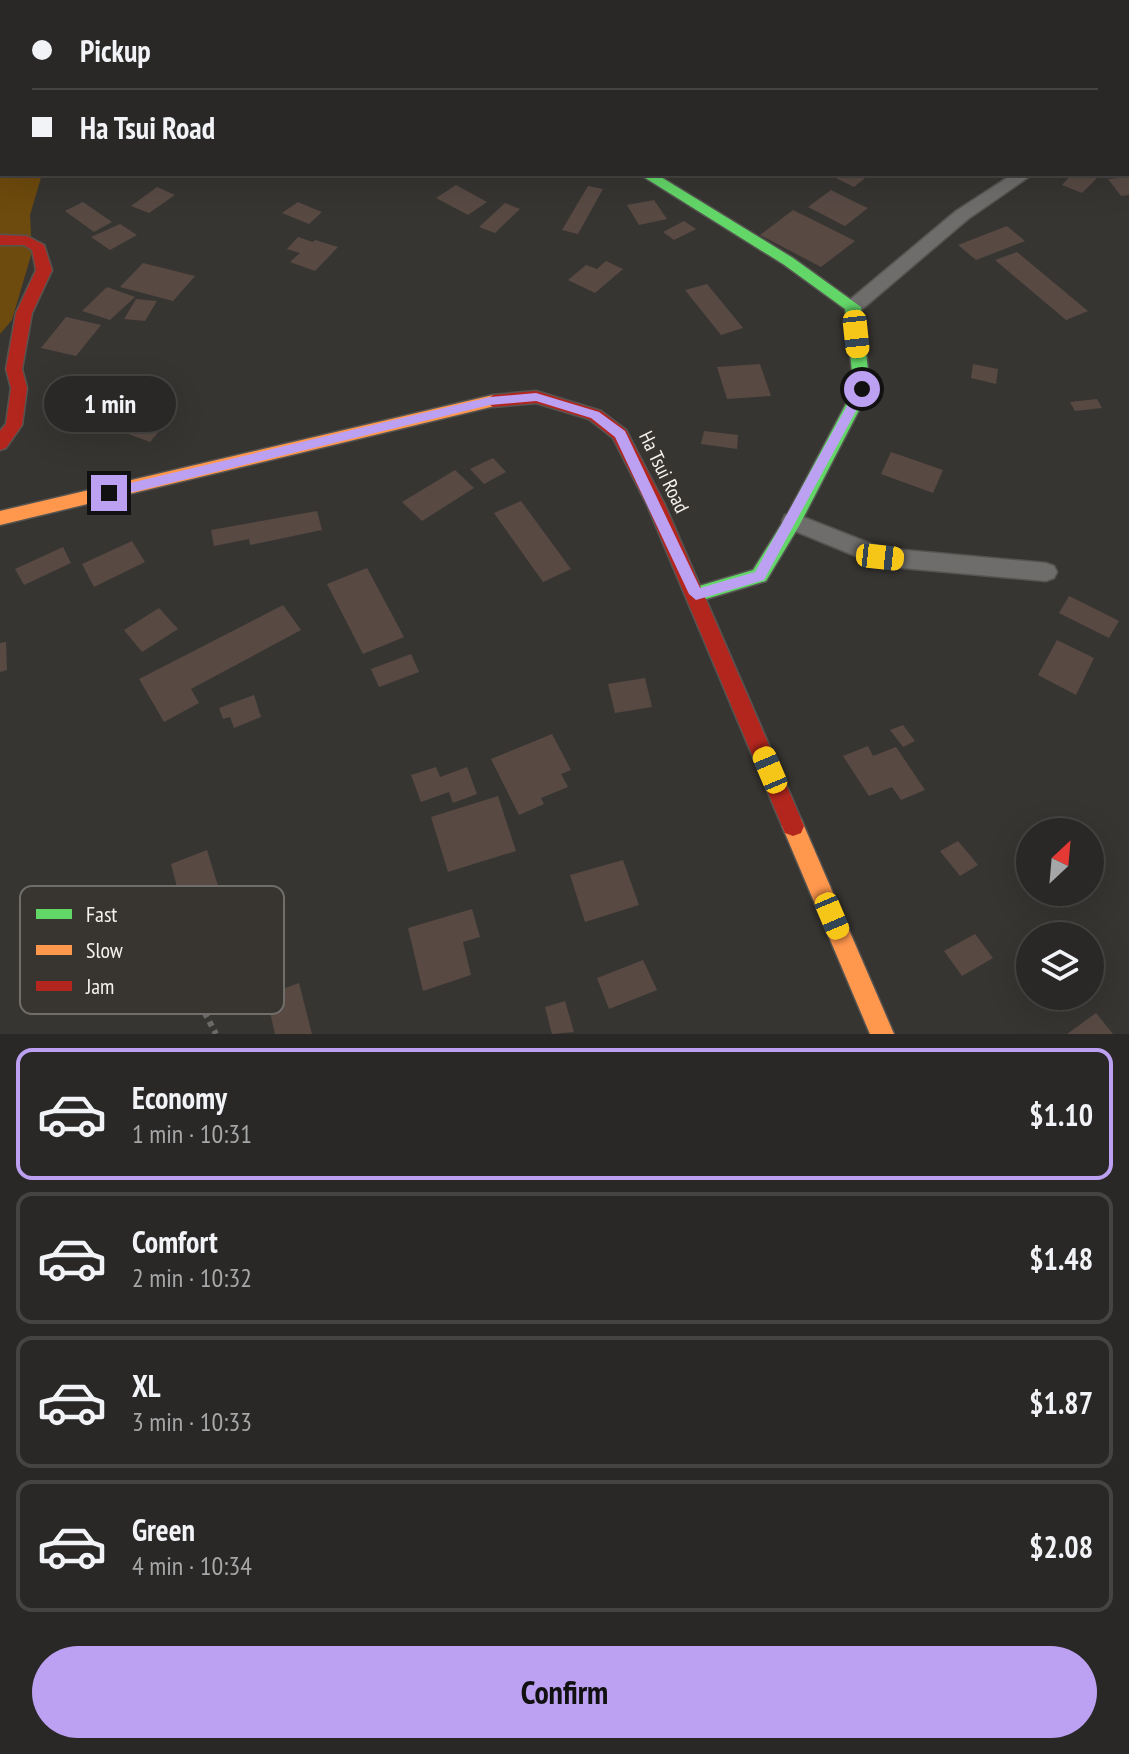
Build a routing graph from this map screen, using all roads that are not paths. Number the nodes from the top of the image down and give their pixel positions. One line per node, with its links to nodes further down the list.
1 (649, 176): 4 (street)
2 (1022, 176): 4 (lane)
3 (0, 240): 5 (street)
4 (853, 307): 7 (street)
5 (0, 444)
6 (0, 518): 9 (street, Ha Tsui Road)
7 (793, 521): 8 (lane); 9 (street)
8 (1046, 572)
9 (696, 594): 10 (street, Ha Tsui Road)
10 (882, 1034)

